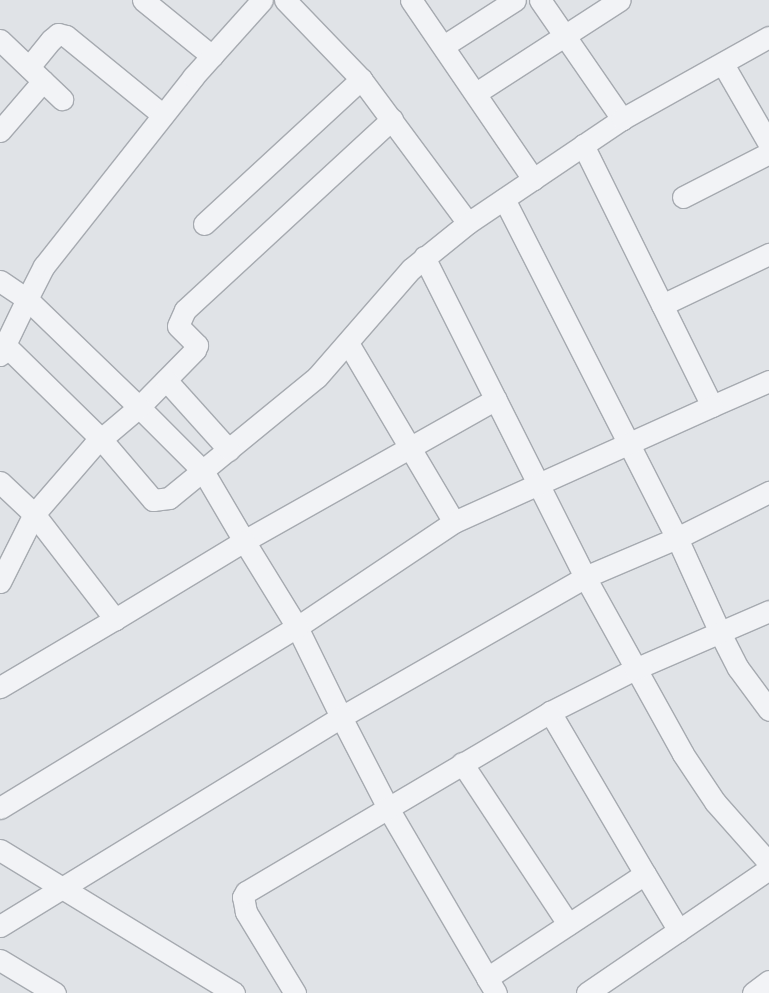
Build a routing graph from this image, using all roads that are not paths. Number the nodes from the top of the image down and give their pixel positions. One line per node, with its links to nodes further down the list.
1 (143, 0): 12 (street)
2 (262, 0): 12 (street)
3 (285, 0): 15 (street)
4 (411, 0): 11 (street)
5 (515, 0): 11 (street)
6 (540, 0): 8 (street)
7 (620, 0): 8 (street)
8 (566, 36): 16 (street); 19 (street)
9 (769, 37): 13 (street)
10 (0, 40): 14 (street)
11 (445, 46): 16 (street)
12 (212, 56): 18 (street)
13 (723, 64): 19 (street); 22 (street)
14 (36, 74): 17 (street); 18 (street); 21 (street)
15 (361, 79): 20 (street); 29 (street)
16 (476, 93): 25 (street)
17 (62, 99)
18 (163, 115): 33 (street)
19 (622, 118): 23 (street)
20 (392, 119): 28 (street); 37 (street)
21 (0, 131)
22 (769, 144)
23 (583, 145): 25 (street); 34 (street)
24 (769, 152): 26 (street)
25 (533, 179): 27 (street)
26 (683, 197)
27 (504, 199): 28 (street); 43 (street)
28 (468, 223): 31 (street)
29 (204, 224)
30 (769, 254): 34 (street)
31 (424, 257): 35 (street); 39 (street)
32 (0, 281): 33 (street)
33 (27, 299): 36 (street); 41 (street)
34 (662, 304): 40 (street)
35 (348, 343): 44 (street); 45 (street)
36 (3, 350): 42 (street)
37 (166, 380): 41 (street); 45 (street)
38 (769, 381): 40 (street)
39 (496, 399): 44 (street); 48 (street)
40 (712, 406): 43 (street)
41 (139, 407): 42 (street); 46 (street)
42 (101, 439): 46 (street); 50 (street)
43 (630, 445): 48 (street); 52 (street)
44 (410, 446): 51 (street); 53 (street)
45 (229, 450): 46 (street)
46 (203, 471): 53 (street)
47 (0, 482): 50 (street)
48 (538, 485): 51 (street); 54 (street)
49 (769, 492): 52 (street)
50 (34, 514): 55 (street); 57 (street)
51 (454, 522): 58 (street)
52 (677, 538): 54 (street); 59 (street)
53 (244, 541): 57 (street); 58 (street)
54 (585, 576): 60 (street); 64 (street)
55 (0, 582)
56 (769, 611): 59 (street)
57 (115, 619): 61 (street)
58 (297, 627): 64 (street); 66 (street)
59 (720, 634): 60 (street); 62 (street)
60 (635, 669): 63 (street); 69 (street)
61 (0, 686)
62 (769, 710)
63 (550, 712): 65 (street); 71 (street)
64 (341, 717): 67 (street); 72 (street)
65 (462, 763): 67 (street); 73 (street)
66 (0, 808)
67 (389, 810): 78 (street); 79 (street)
68 (0, 850): 72 (street)
69 (769, 864)
70 (769, 869): 75 (street)
71 (645, 874): 73 (street); 75 (street)
72 (62, 887): 74 (street); 81 (street)
73 (568, 924): 78 (street)
74 (0, 926)
75 (679, 930): 82 (street)
76 (0, 960): 80 (street)
77 (769, 981): 83 (street)
78 (492, 985)
79 (288, 990)
80 (55, 993)
81 (234, 993)
82 (587, 993)
83 (753, 993)

